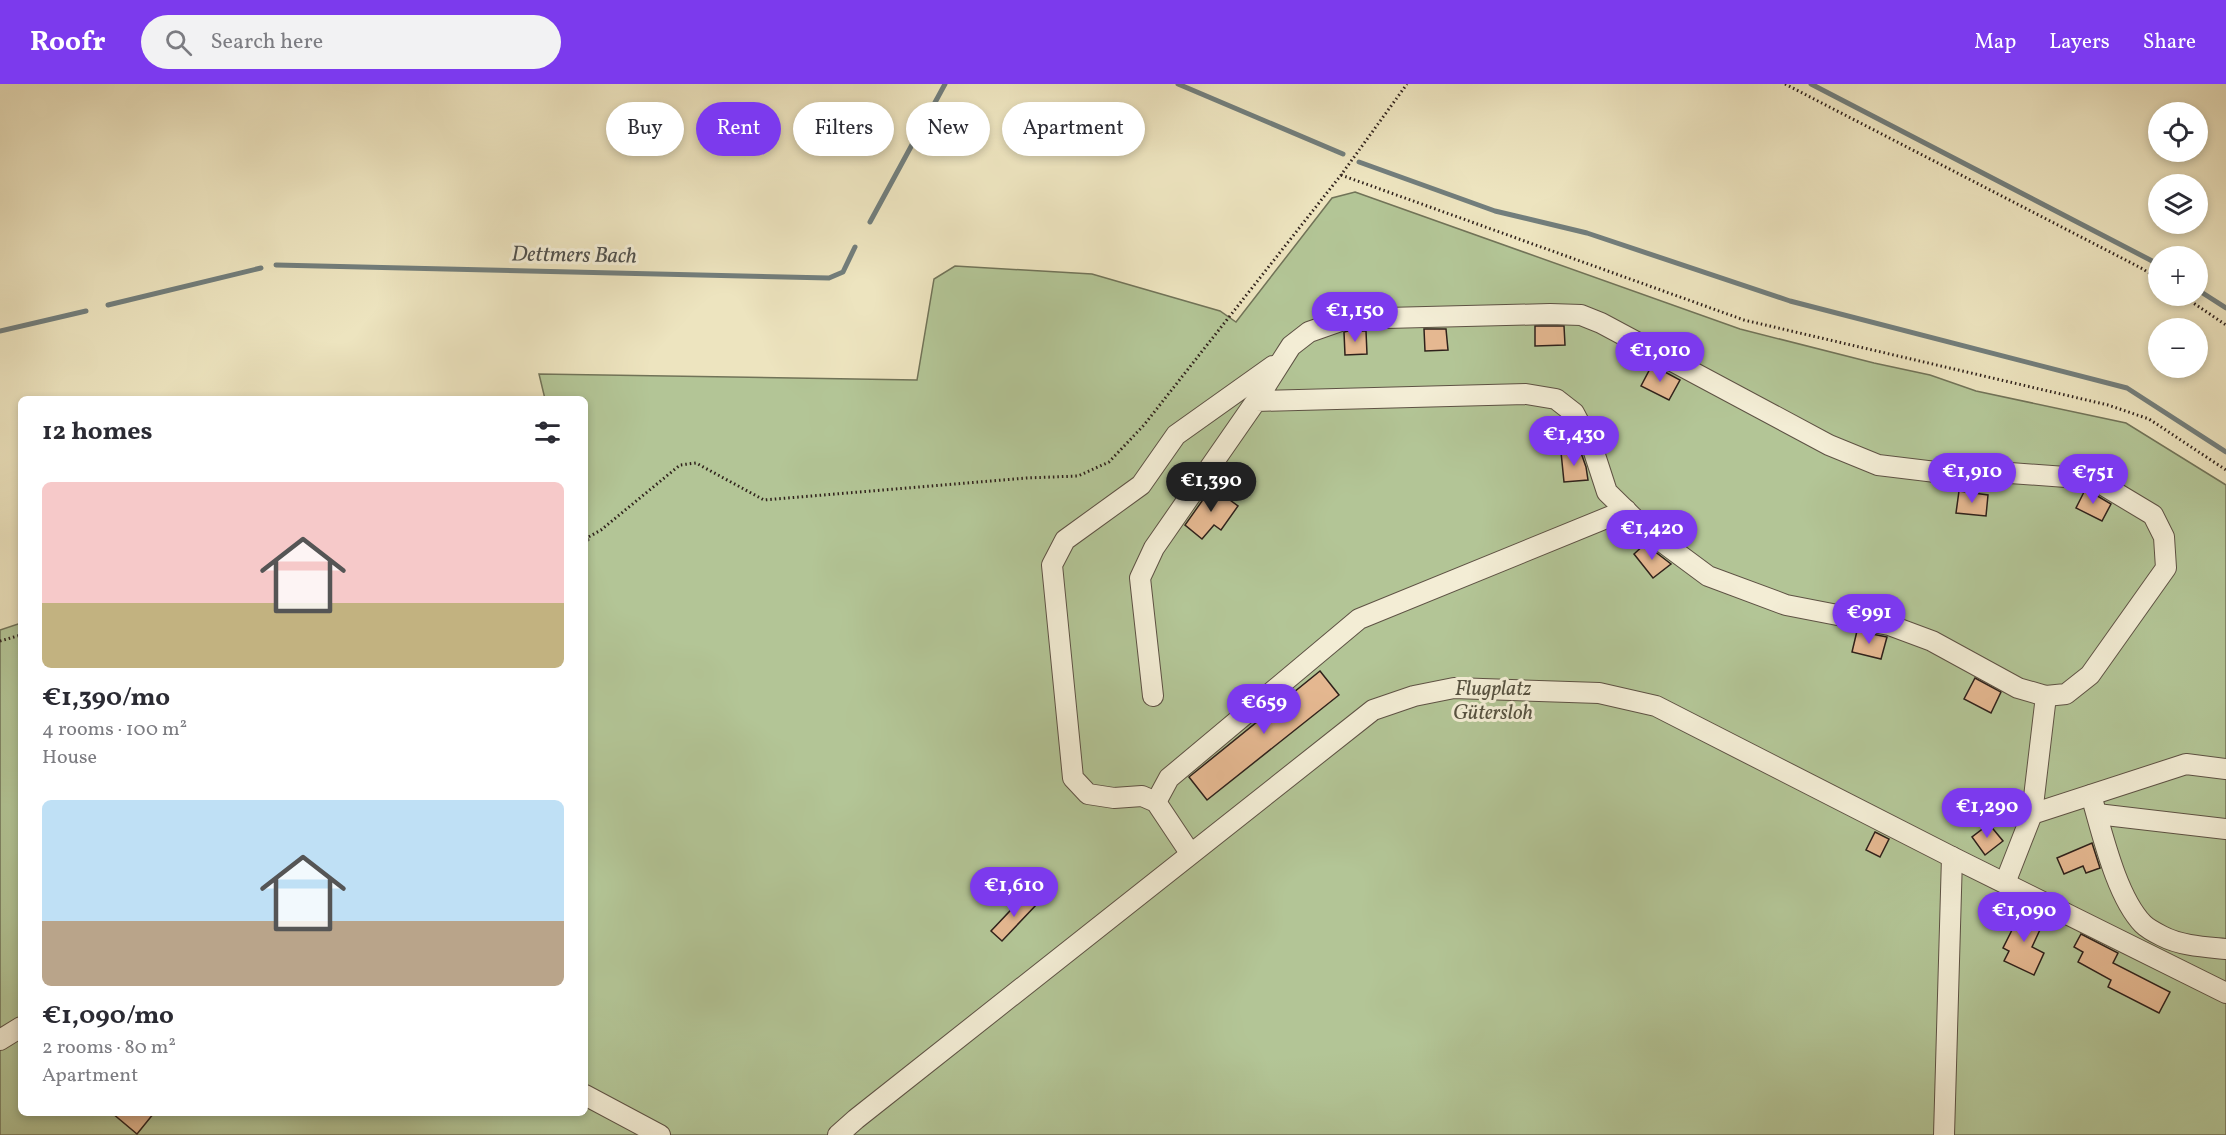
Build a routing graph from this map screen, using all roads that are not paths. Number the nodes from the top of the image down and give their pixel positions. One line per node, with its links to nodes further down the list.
1 (1281, 360): 2 (lane); 5 (lane); 8 (lane)
2 (1256, 401): 3 (lane); 4 (lane)
3 (1626, 510): 5 (lane); 8 (lane)
4 (1153, 696)
5 (2046, 696): 9 (lane)
6 (2226, 769): 7 (lane)
7 (2091, 795): 9 (lane); 10 (lane)
8 (1156, 802): 12 (lane)
9 (2032, 814): 14 (lane)
10 (2097, 814): 11 (lane); 15 (lane)
11 (2226, 829)
12 (1190, 853): 13 (lane); 21 (lane)
13 (1952, 857): 14 (lane); 22 (lane)
14 (2005, 883): 16 (lane)
15 (2226, 949)
16 (2226, 993)
17 (18, 1030): 18 (lane)
18 (0, 1040)
19 (588, 1097): 20 (lane)
20 (660, 1135)
21 (838, 1135)
22 (1944, 1135)

